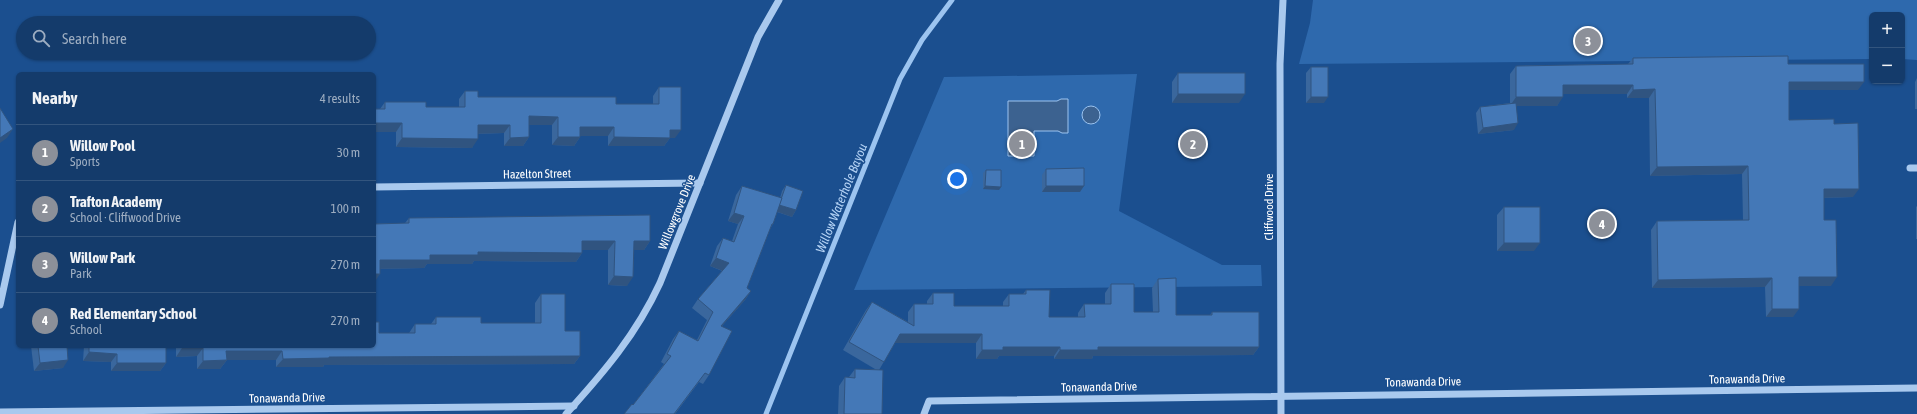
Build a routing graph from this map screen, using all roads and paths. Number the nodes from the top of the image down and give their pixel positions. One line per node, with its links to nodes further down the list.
1 (779, 0): 3 (street, Willowgrove Drive)
2 (1283, 0): 8 (street, Cliffwood Drive)
3 (700, 183): 4 (street, Hazelton Street); 9 (street, Willowgrove Drive)
4 (376, 187)
5 (16, 231): 6 (street)
6 (0, 304)
7 (1917, 388): 8 (street, Tonawanda Drive)
8 (1281, 395): 12 (street, Tonawanda Drive); 13 (street, Cliffwood Drive)
9 (574, 406): 10 (street, Tonawanda Drive); 11 (street, Willowgrove Drive)
10 (0, 412)
11 (566, 414)
12 (924, 414)
13 (1281, 414)

